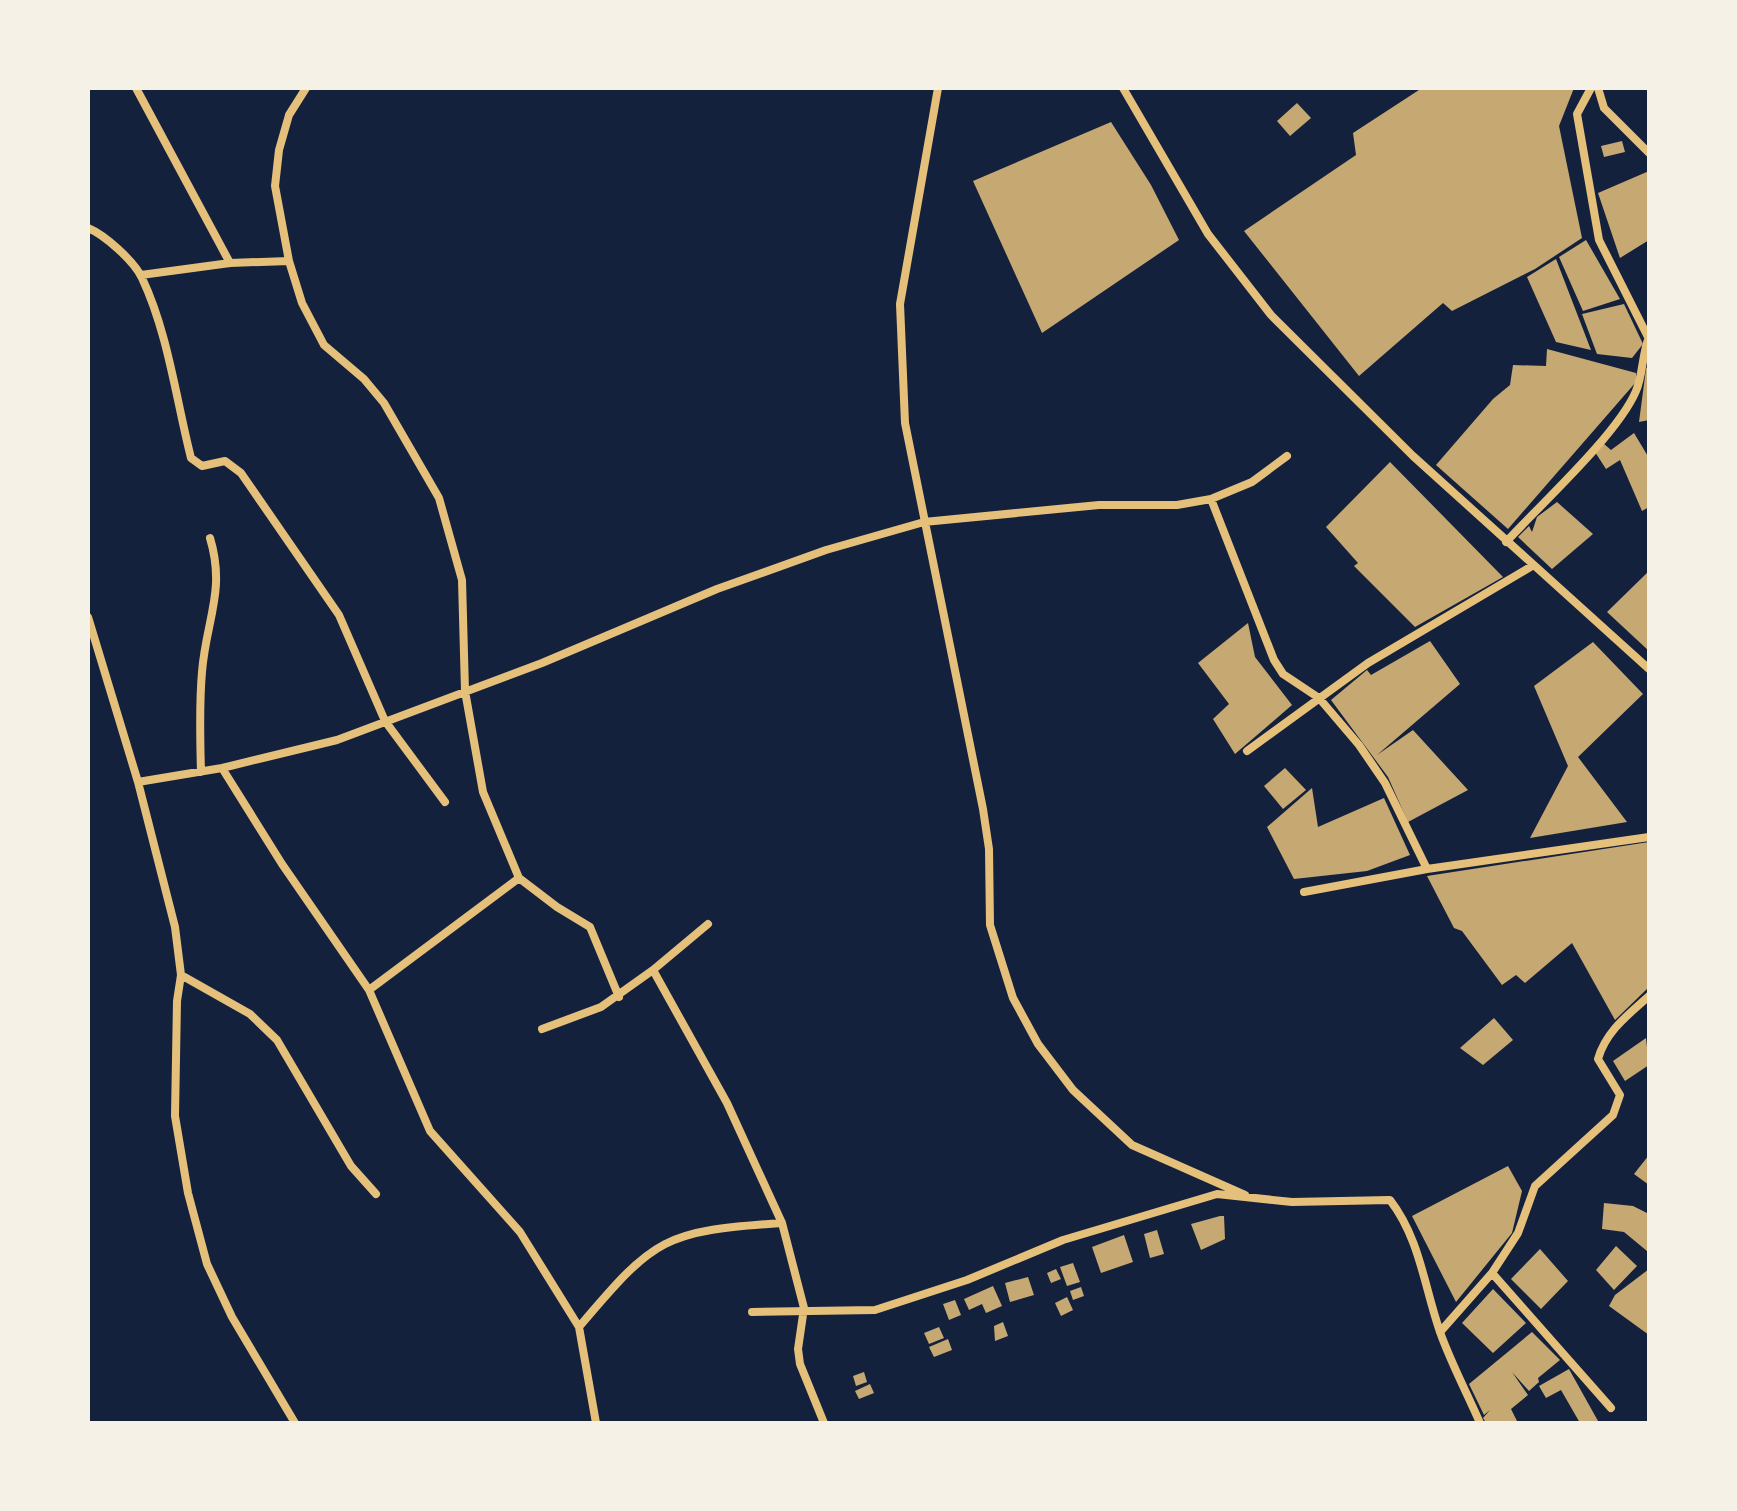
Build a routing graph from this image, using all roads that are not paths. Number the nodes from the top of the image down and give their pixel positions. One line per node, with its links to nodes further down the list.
1 (136, 88): 10 (street)
2 (306, 88): 9 (street)
3 (938, 88): 15 (street)
4 (1123, 88): 17 (street)
5 (1591, 88): 12 (street)
6 (1598, 88): 7 (street)
7 (1649, 153)
8 (88, 228): 11 (street)
9 (289, 261): 10 (street); 21 (street)
10 (230, 263): 11 (street)
11 (141, 275): 23 (street)
12 (1649, 337): 17 (street)
13 (1287, 456): 14 (street)
14 (1211, 499): 15 (street); 22 (street)
15 (924, 522): 21 (street); 41 (street)
16 (210, 538): 26 (street)
17 (1506, 542): 18 (street)
18 (1532, 566): 20 (street); 22 (street)
19 (88, 617): 27 (street)
20 (1649, 669)
21 (465, 691): 23 (street); 31 (street)
22 (1319, 698): 24 (street); 30 (street)
23 (385, 721): 25 (street); 28 (street)
24 (1247, 751)
25 (222, 768): 26 (street); 36 (street)
26 (201, 772): 27 (street)
27 (138, 782): 35 (street)
28 (445, 802)
29 (1649, 837): 30 (street)
30 (1427, 869): 32 (street)
31 (519, 878): 36 (street); 38 (street)
32 (1304, 892)
33 (708, 924): 34 (street)
34 (653, 970): 38 (street); 42 (street)
35 (181, 975): 40 (street); 49 (street)
36 (369, 990): 46 (street)
37 (1649, 996): 43 (street)
38 (619, 997): 39 (street)
39 (542, 1029)
40 (376, 1194)
41 (1245, 1195): 44 (street); 47 (street)
42 (782, 1223): 44 (street); 46 (street)
43 (1492, 1273): 47 (street); 48 (street)
44 (804, 1308): 45 (street); 51 (street)
45 (752, 1312)
46 (579, 1327): 50 (street)
47 (1440, 1332): 52 (street)
48 (1611, 1408)
49 (295, 1423)
50 (596, 1423)
51 (824, 1423)
52 (1480, 1423)

